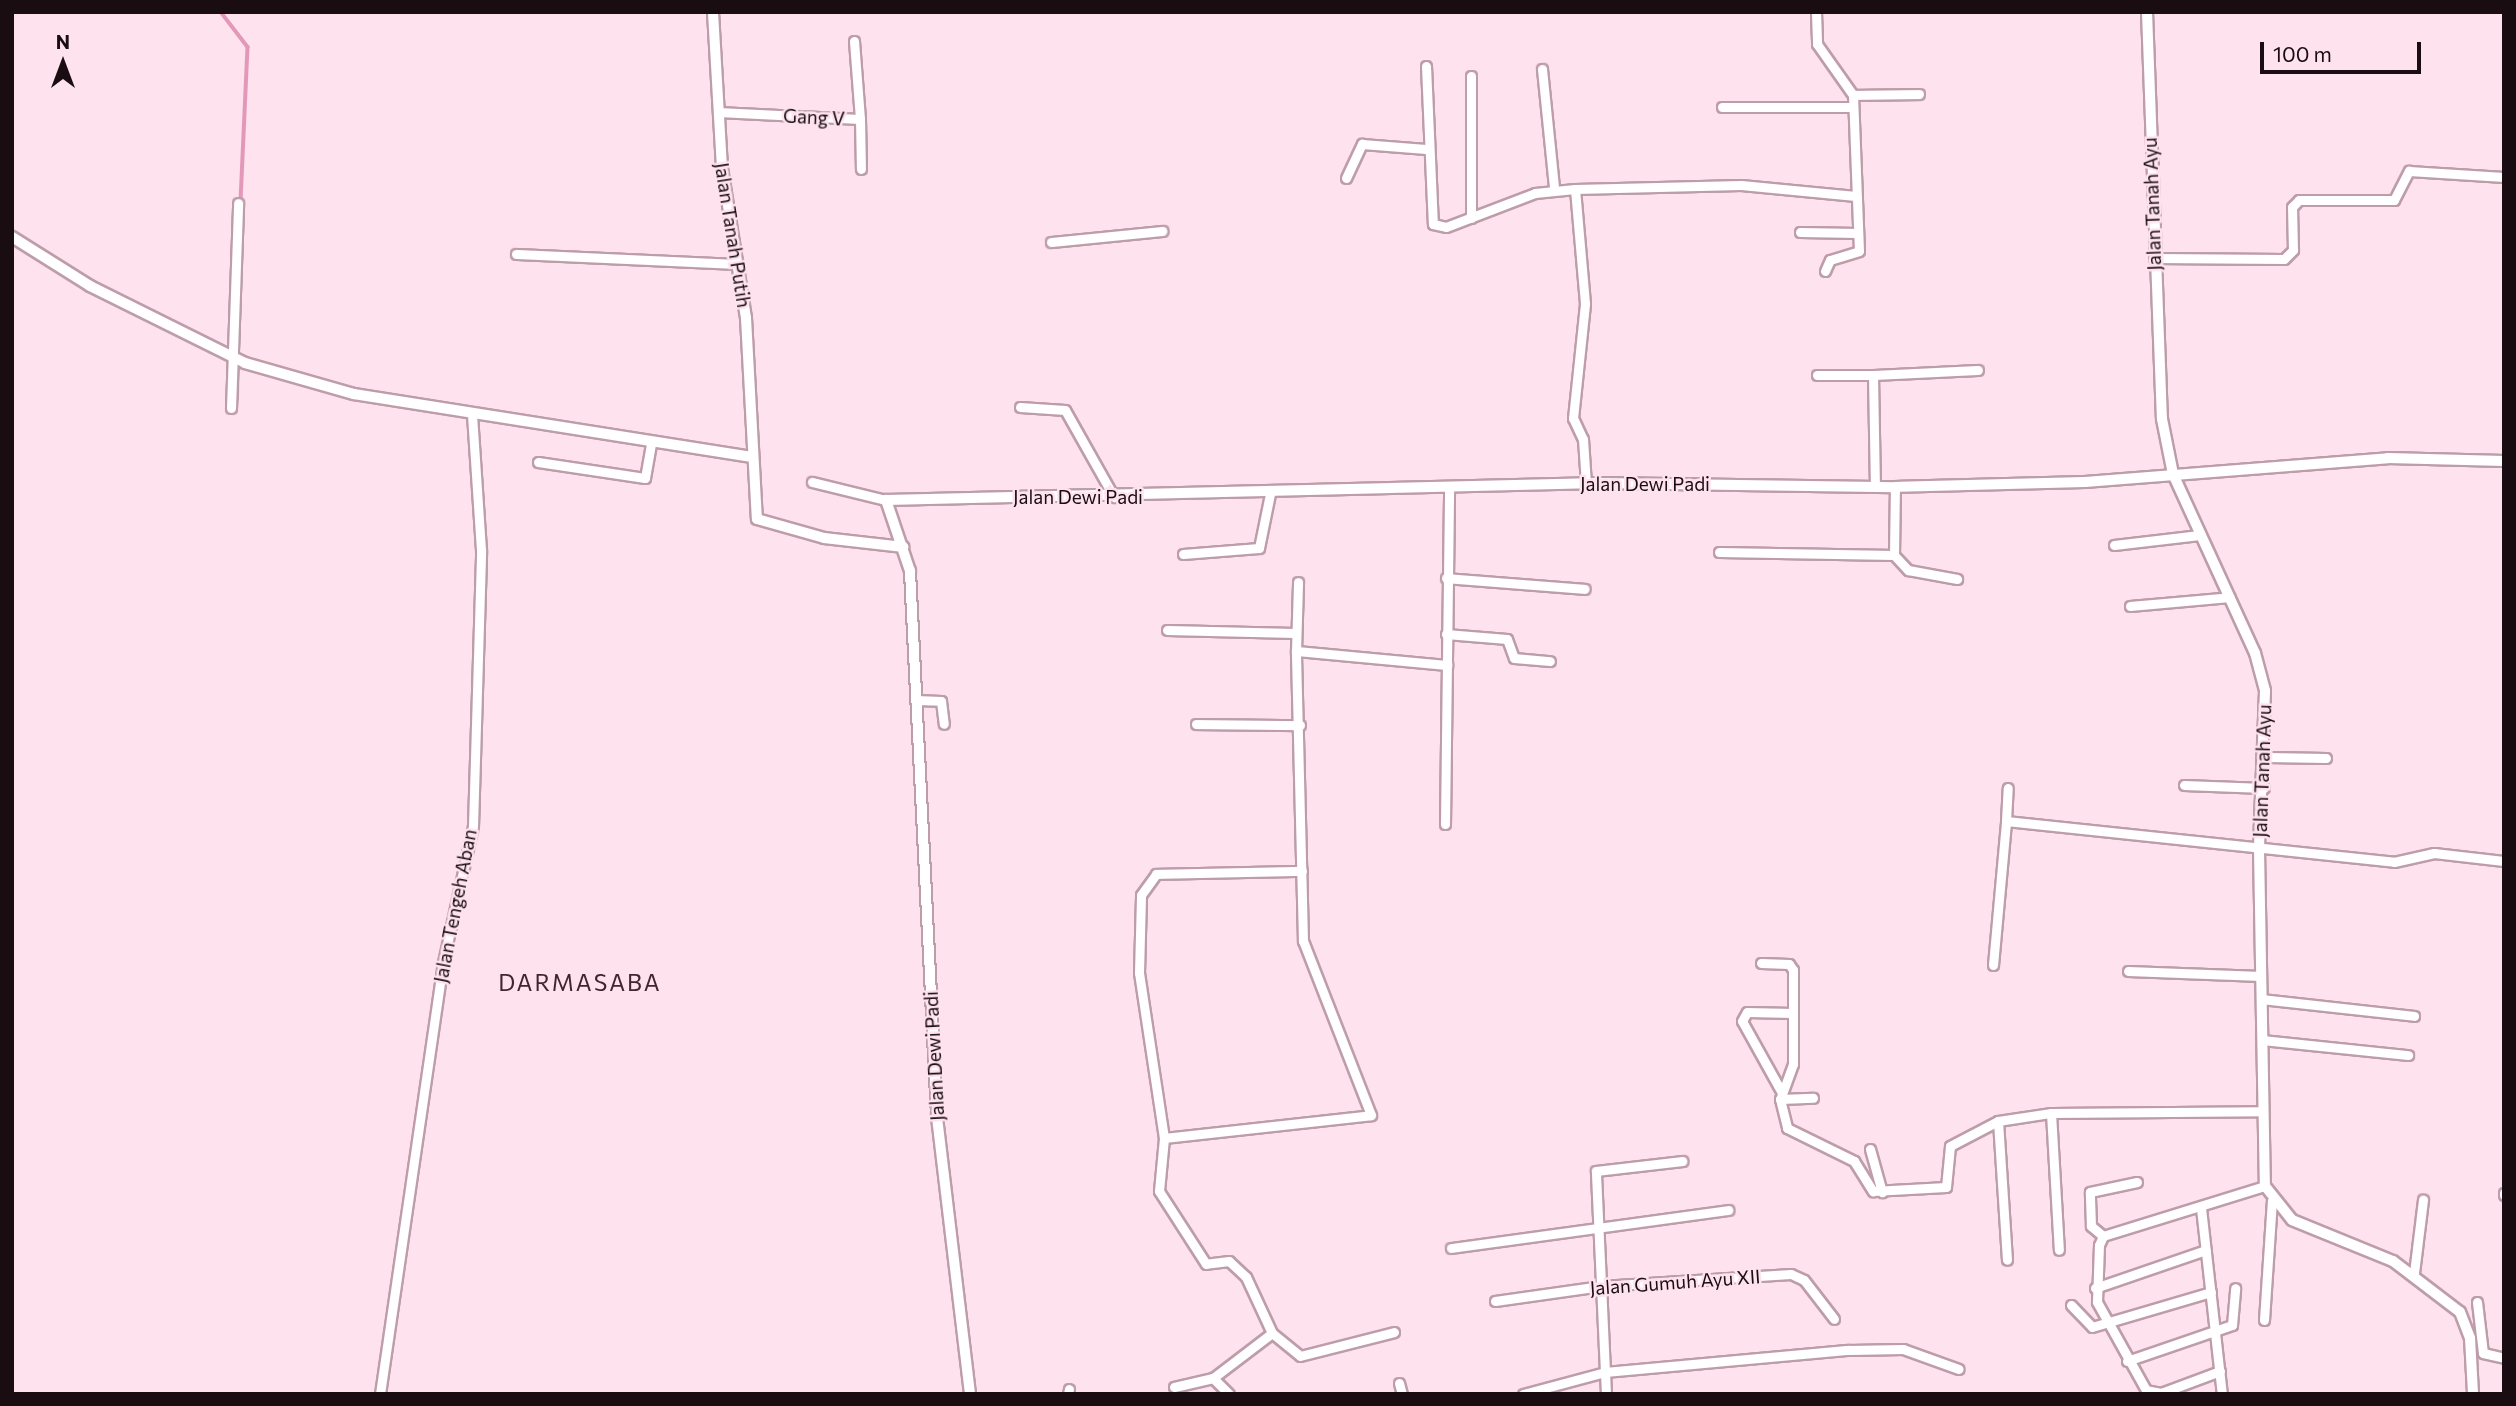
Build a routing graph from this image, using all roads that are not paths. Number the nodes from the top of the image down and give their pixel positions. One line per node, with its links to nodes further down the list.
1 (713, 12): 12 (street, Jalan Tanah Putih)
2 (1816, 12): 9 (street)
3 (2147, 12): 29 (street, Jalan Tanah Ayu)
4 (854, 41): 13 (street)
5 (1426, 65): 14 (street)
6 (1542, 69): 18 (street)
7 (1471, 76): 22 (street)
8 (1919, 94): 9 (street)
9 (1853, 95): 11 (street)
10 (1721, 107): 11 (street)
11 (1852, 107): 20 (street)
12 (718, 112): 13 (street, Gang V); 30 (street, Jalan Tanah Putih)
13 (860, 119): 15 (street, Gang V)
14 (1426, 149): 17 (street); 22 (street)
15 (861, 169)
16 (2504, 177): 29 (street)
17 (1346, 178)
18 (1554, 188): 19 (street); 22 (street)
19 (1575, 189): 20 (street); 45 (street)
20 (1855, 196): 25 (street)
21 (239, 203): 32 (street)
22 (1471, 218)
23 (1162, 231): 27 (street)
24 (1800, 232): 25 (street)
25 (1858, 233): 31 (street)
26 (12, 237): 32 (street)
27 (1051, 242)
28 (516, 254): 30 (street)
29 (2154, 258): 43 (street, Jalan Tanah Ayu)
30 (738, 264): 40 (street, Jalan Tanah Putih)
31 (1825, 271)
32 (238, 360): 36 (street); 38 (street)
33 (1978, 370): 35 (street)
34 (1817, 375): 35 (street)
35 (1873, 375): 46 (street)
36 (231, 408)
37 (1020, 408): 50 (street)
38 (472, 415): 39 (street); 136 (street, Jalan Tengeh Aban)
39 (651, 445): 40 (street); 42 (street)
40 (750, 457): 54 (street, Jalan Tanah Putih)
41 (2504, 461): 43 (street, Jalan Dewi Padi)
42 (538, 463)
43 (2173, 474): 47 (street, Jalan Dewi Padi); 52 (street, Jalan Tanah Ayu)
44 (812, 482): 51 (street)
45 (1586, 484): 46 (street, Jalan Dewi Padi); 48 (street, Jalan Dewi Padi)
46 (1875, 486): 47 (street, Jalan Dewi Padi)
47 (1895, 486): 57 (street)
48 (1449, 491): 49 (street, Jalan Dewi Padi); 58 (street)
49 (1270, 494): 50 (street, Jalan Dewi Padi); 56 (street)
50 (1112, 497): 51 (street, Jalan Dewi Padi)
51 (886, 500): 54 (street, Jalan Dewi Padi)
52 (2199, 535): 53 (street); 62 (street, Jalan Tanah Ayu)
53 (2114, 545)
54 (902, 547): 70 (street, Jalan Dewi Padi)
55 (1719, 552): 57 (street)
56 (1183, 554)
57 (1894, 555): 59 (street)
58 (1446, 579): 61 (street); 66 (street)
59 (1957, 579)
60 (1298, 582): 65 (street)
61 (1585, 589)
62 (2230, 597): 63 (street); 74 (street, Jalan Tanah Ayu)
63 (2130, 606)
64 (1167, 630): 65 (street)
65 (1295, 633): 67 (street)
66 (1446, 634): 68 (street); 69 (street)
67 (1296, 652): 69 (street); 73 (street)
68 (1550, 661)
69 (1447, 665): 80 (street)
70 (916, 700): 71 (street); 137 (street, Jalan Dewi Padi)
71 (944, 724)
72 (1196, 724): 73 (street)
73 (1300, 725): 83 (street)
74 (2267, 757): 75 (street); 78 (street, Jalan Tanah Ayu)
75 (2326, 758)
76 (2184, 785): 78 (street)
77 (2008, 788): 79 (street)
78 (2264, 788): 81 (street, Jalan Tanah Ayu)
79 (2006, 821): 81 (street); 85 (street)
80 (1445, 824)
81 (2259, 849): 82 (street); 87 (street, Jalan Tanah Ayu)
82 (2504, 861)
83 (1302, 871): 98 (street); 98 (street)
84 (1761, 962): 89 (street)
85 (1993, 965)
86 (2128, 971): 87 (street)
87 (2261, 976): 88 (street, Jalan Tanah Ayu)
88 (2261, 999): 90 (street); 91 (street, Jalan Tanah Ayu)
89 (1793, 1013): 93 (street); 93 (street)
90 (2414, 1016)
91 (2262, 1040): 92 (street); 95 (street, Jalan Tanah Ayu)
92 (2408, 1055)
93 (1781, 1095): 94 (street); 103 (street)
94 (1813, 1098)
95 (2263, 1111): 96 (street); 102 (street, Jalan Tanah Ayu)
96 (2050, 1113): 97 (street); 111 (street)
97 (1998, 1121): 103 (street); 113 (street)
98 (1164, 1138): 127 (street)
99 (1870, 1149): 103 (street)
100 (1682, 1161): 108 (street)
101 (2137, 1182): 109 (street)
102 (2266, 1186): 104 (street, Jalan Tanah Ayu); 106 (street)
103 (1882, 1192)
104 (2272, 1200): 114 (street, Jalan Tanah Ayu); 123 (street)
105 (2423, 1200): 114 (street)
106 (2201, 1208): 109 (street); 112 (street)
107 (1728, 1210): 108 (street)
108 (1598, 1224): 110 (street); 115 (street)
109 (2103, 1236): 116 (street)
110 (1451, 1248)
111 (2059, 1250)
112 (2206, 1250): 116 (street); 118 (street)
113 (2007, 1261)
114 (2414, 1273): 143 (street, Jalan Tanah Ayu)
115 (1601, 1286): 119 (street, Jalan Gumuh Ayu XII); 122 (street, Jalan Gumuh Ayu XII); 132 (street)
116 (2095, 1288): 124 (street)
117 (2235, 1289): 126 (street)
118 (2211, 1292): 124 (street); 126 (street)
119 (1495, 1301)
120 (2477, 1302): 128 (street)
121 (2071, 1305): 124 (street)
122 (1835, 1319)
123 (2264, 1320)
124 (2105, 1325): 129 (street)
125 (1394, 1332): 127 (street)
126 (2216, 1332): 129 (street); 131 (street)
127 (1272, 1333): 133 (street)
128 (2504, 1358)
129 (2127, 1361): 131 (street)
130 (1959, 1369): 132 (street)
131 (2220, 1371): 142 (street)
132 (1605, 1372): 140 (street); 141 (street)
133 (1217, 1374): 135 (street); 138 (street)
134 (1399, 1383): 139 (street)
135 (1174, 1387)
136 (380, 1394)
137 (970, 1394)
138 (1229, 1394)
139 (1402, 1394)
140 (1523, 1394)
141 (1605, 1394)
142 (2222, 1394)
143 (2473, 1394)

